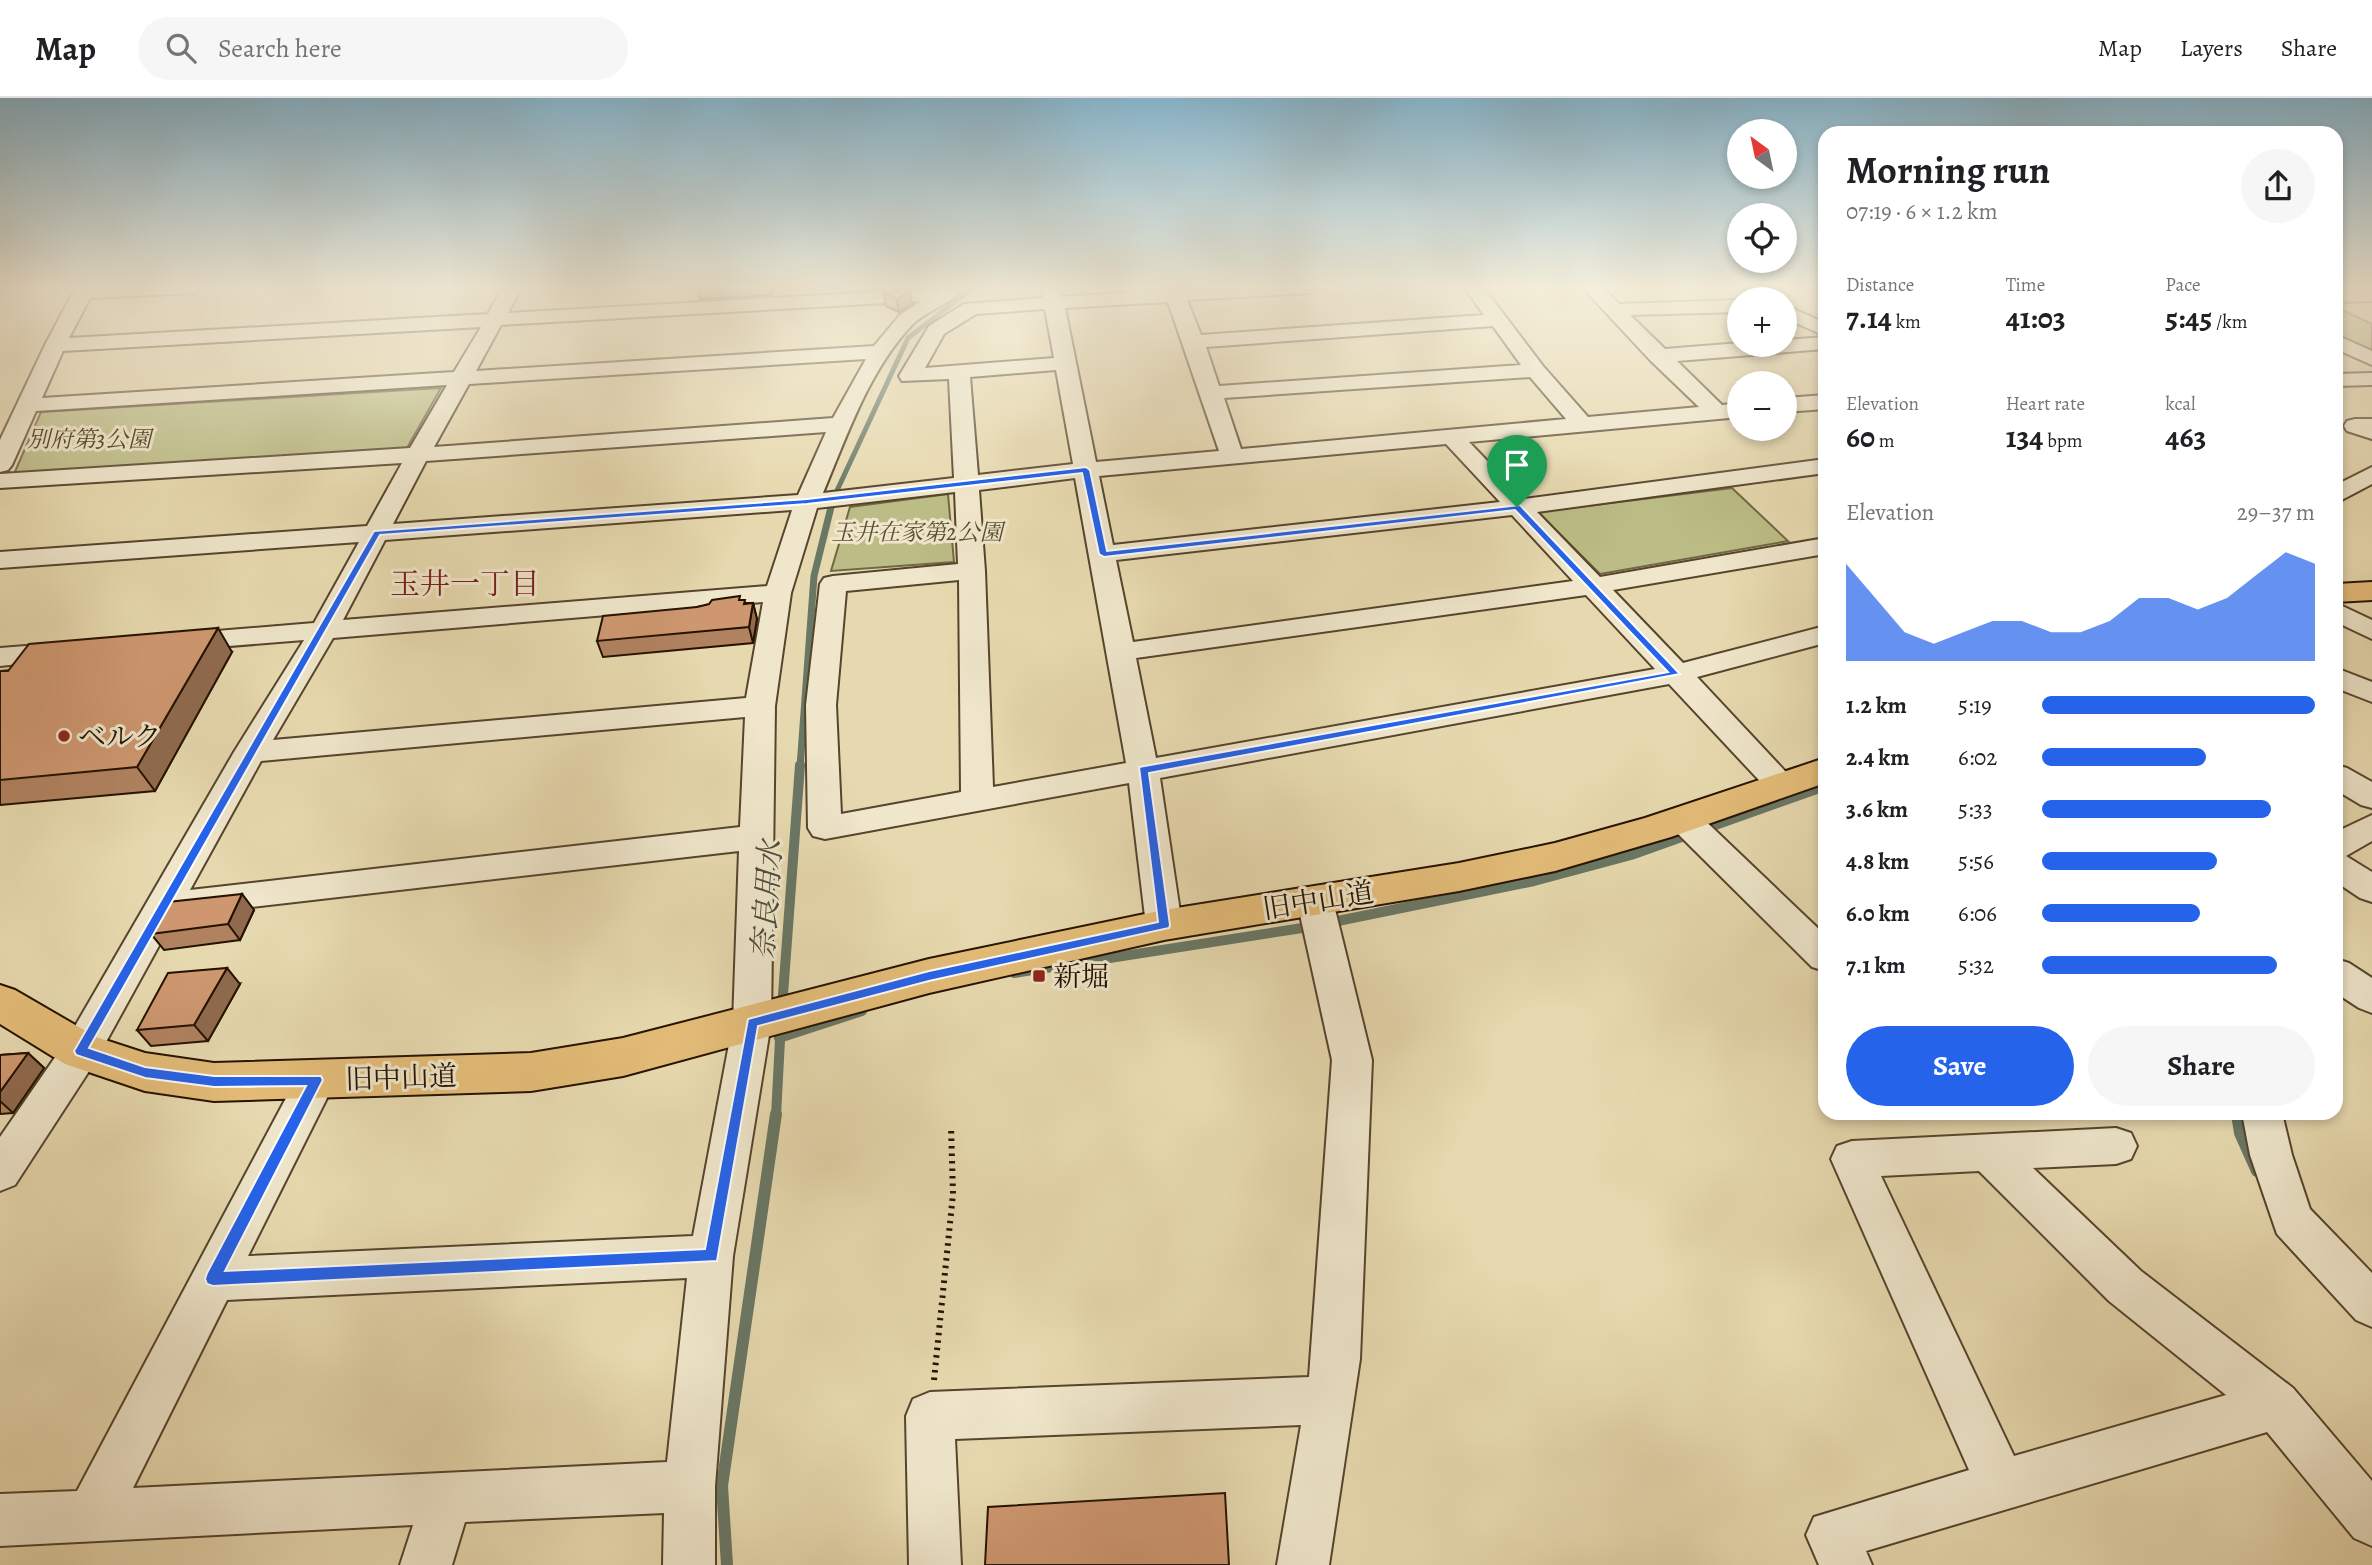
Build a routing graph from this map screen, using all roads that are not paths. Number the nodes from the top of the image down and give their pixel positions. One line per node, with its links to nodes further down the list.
1 (50, 355): 20 (street)
2 (474, 355): 14 (street)
3 (826, 355): 14 (street)
4 (878, 355): 23 (street)
5 (922, 355): 13 (street)
6 (1064, 355): 11 (street)
7 (1198, 355): 17 (street)
8 (1526, 355): 12 (street)
9 (1664, 355): 10 (street)
10 (1657, 356): 22 (street)
11 (1066, 363): 13 (street); 29 (street)
12 (1536, 370): 17 (street); 24 (street)
13 (959, 371): 33 (street)
14 (461, 379): 20 (street); 27 (street)
15 (2372, 379): 16 (street)
16 (2343, 380)
17 (1209, 393): 28 (street)
18 (1818, 403): 19 (street)
19 (1797, 404)
20 (28, 405): 26 (street)
21 (1727, 411): 22 (street)
22 (1716, 412): 24 (street)
23 (841, 424): 27 (street); 35 (street)
24 (1583, 425): 25 (street)
25 (1451, 436): 28 (street); 36 (street)
26 (2, 455)
27 (418, 455): 32 (street); 37 (street)
28 (1232, 456): 29 (street)
29 (1086, 470): 33 (street); 39 (street)
30 (1818, 472): 36 (street)
31 (2372, 474): 34 (street)
32 (0, 481)
33 (966, 483): 35 (street); 41 (street)
34 (2343, 492)
35 (807, 502): 37 (street); 44 (street)
36 (1517, 507): 39 (street); 42 (street)
37 (377, 533): 40 (street); 47 (street)
38 (1818, 547): 42 (street)
39 (1104, 554): 52 (street)
40 (0, 560)
41 (972, 571): 64 (street); 64 (street)
42 (1592, 586): 52 (street); 54 (street)
43 (2372, 591): 45 (main road)
44 (778, 593): 47 (street); 57 (street)
45 (2343, 593)
46 (2343, 615): 48 (street)
47 (324, 630): 50 (street); 58 (street)
48 (2372, 631)
49 (1818, 636): 54 (street)
50 (149, 645)
51 (94, 649): 53 (street)
52 (1121, 652): 59 (street)
53 (0, 657)
54 (1675, 674): 59 (street); 62 (street)
55 (2343, 680): 56 (street)
56 (2372, 693)
57 (760, 705): 58 (street); 67 (street)
58 (250, 752): 70 (street)
59 (1143, 770): 64 (street); 71 (street)
60 (1818, 772): 62 (main road, 旧中山道)
61 (2343, 779): 63 (street)
62 (1782, 785): 65 (main road, 旧中山道)
63 (2372, 797)
64 (978, 800)
65 (1683, 819): 69 (main road, 旧中山道); 72 (street)
66 (2372, 827): 68 (street)
67 (757, 837): 70 (street); 76 (street)
68 (2346, 870)
69 (1315, 901): 71 (main road, 旧中山道); 86 (street)
70 (164, 904): 77 (street)
71 (1164, 925): 76 (main road, 旧中山道)
72 (1818, 950)
73 (2343, 977): 74 (street)
74 (2372, 998)
75 (0, 1002): 77 (main road, 旧中山道)
76 (776, 1016): 78 (main road, 旧中山道); 83 (street)
77 (81, 1051): 78 (main road, 旧中山道); 82 (street)
78 (316, 1080): 84 (street)
79 (2263, 1120): 85 (street)
80 (2116, 1146): 81 (street)
81 (1988, 1152): 87 (street); 89 (street)
82 (0, 1171)
83 (711, 1256): 84 (street); 88 (street)
84 (213, 1279): 91 (street)
85 (2372, 1306)
86 (1330, 1400): 96 (street); 97 (street)
87 (2276, 1405): 89 (street); 93 (street)
88 (690, 1486): 90 (street); 95 (street)
89 (2001, 1486): 98 (street)
90 (447, 1498): 91 (street); 94 (street)
91 (92, 1515): 92 (street)
92 (0, 1520)
93 (2372, 1520)
94 (426, 1565)
95 (688, 1565)
96 (936, 1565)
97 (1303, 1565)
98 (1846, 1565)

